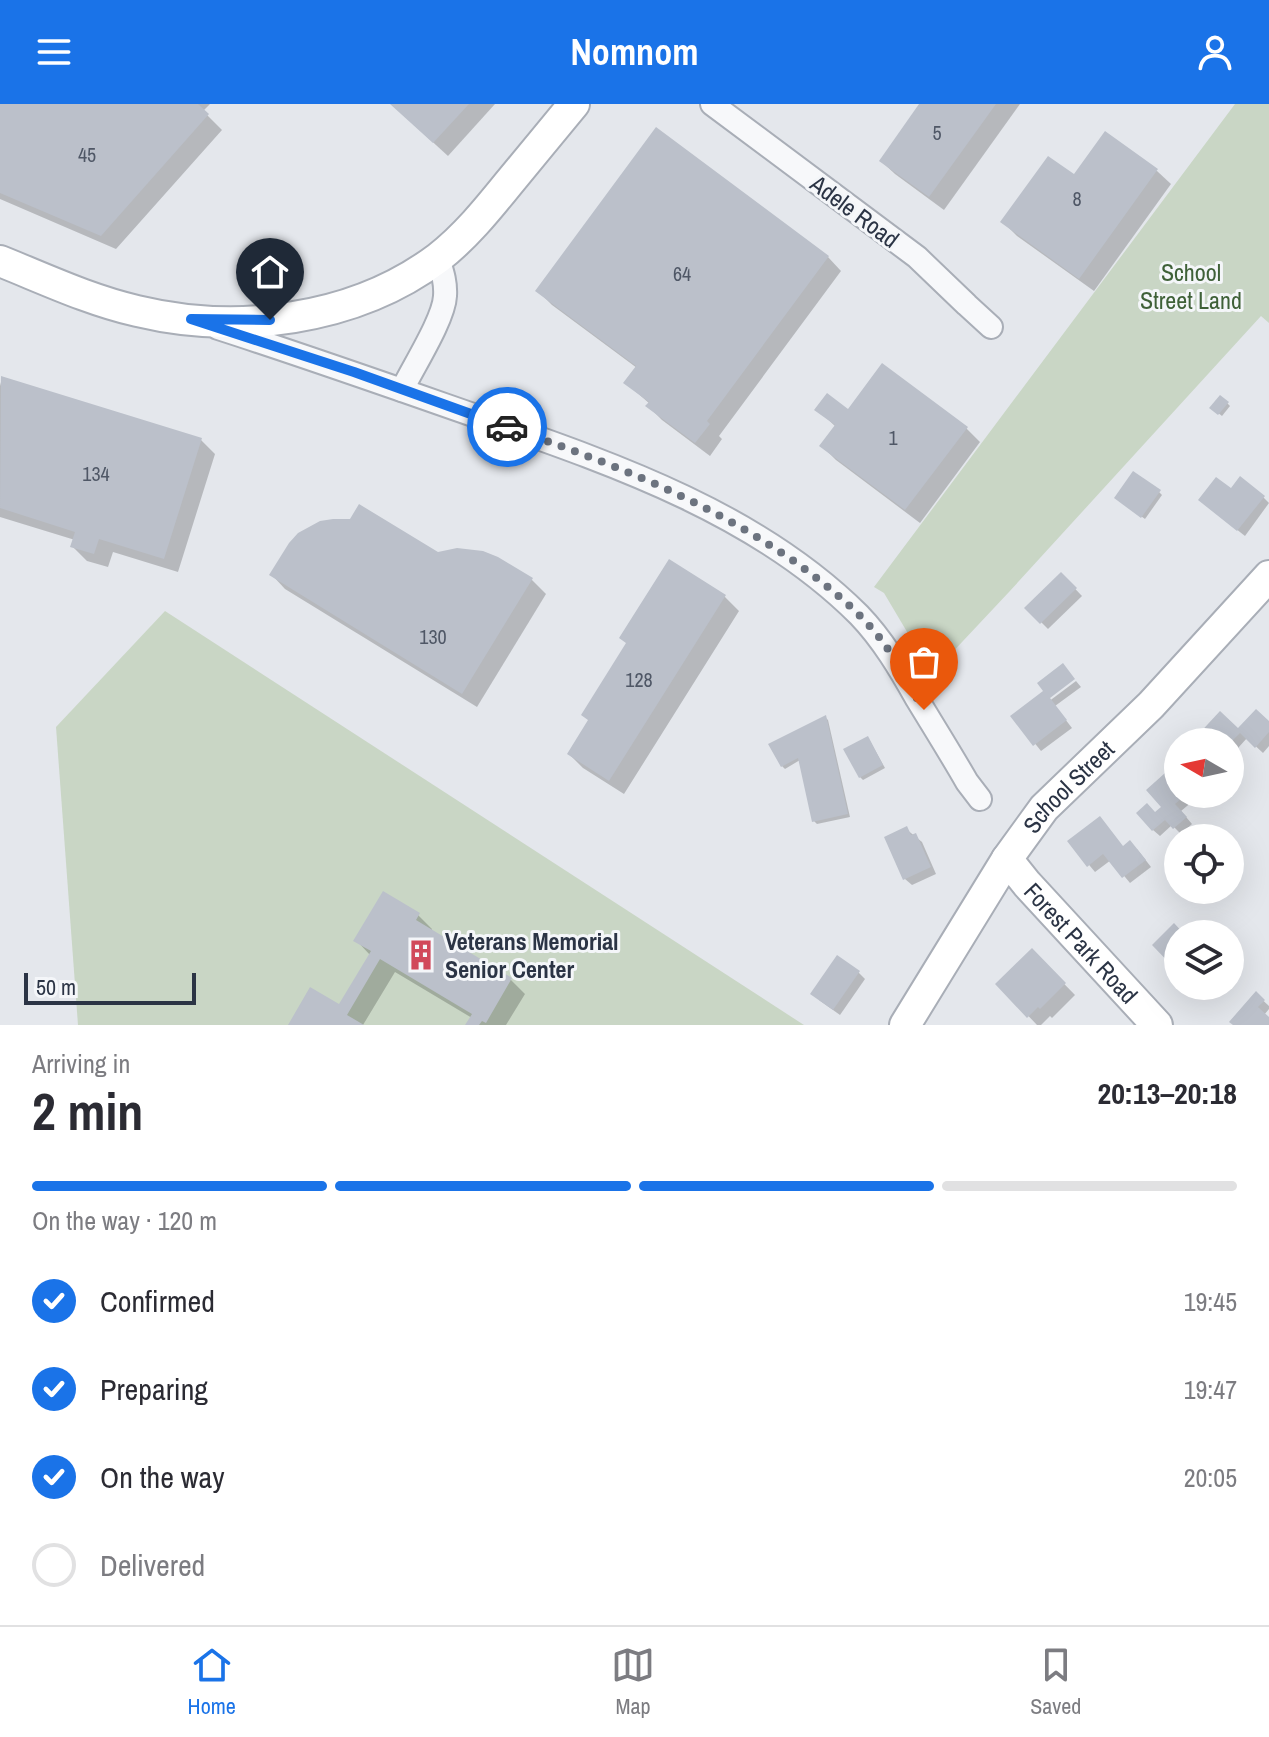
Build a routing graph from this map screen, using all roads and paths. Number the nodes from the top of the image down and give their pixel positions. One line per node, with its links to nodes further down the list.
1 (574, 104): 3 (street)
2 (712, 104): 6 (street, Adele Road)
3 (438, 258): 5 (street); 7 (street)
4 (0, 261): 5 (street)
5 (191, 319): 7 (street)
6 (991, 327)
7 (402, 390): 9 (street)
8 (1269, 576): 10 (street, School Street)
9 (980, 799)
10 (1007, 859): 11 (street, School Street); 12 (street, Forest Park Road)
11 (905, 1025)
12 (1157, 1025)

